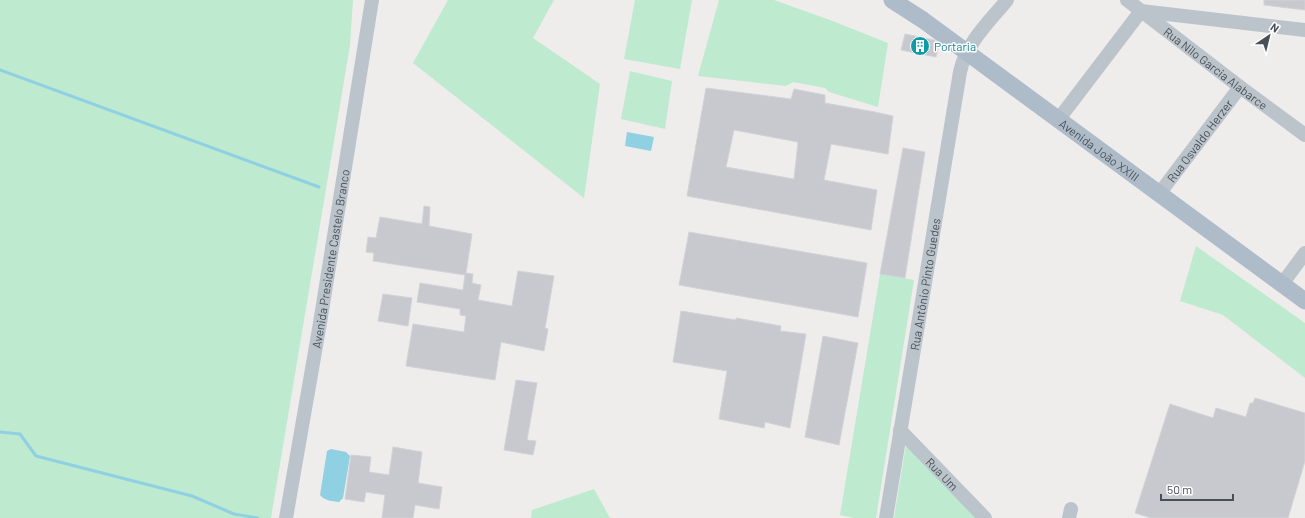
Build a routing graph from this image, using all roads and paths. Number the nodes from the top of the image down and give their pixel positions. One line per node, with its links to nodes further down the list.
1 (372, 0): 16 (street, Avenida Presidente Castelo Branco)
2 (892, 0): 7 (main road, Avenida João XXIII)
3 (1007, 0): 7 (street, Rua Antônio Pinto Guedes)
4 (1127, 0): 5 (street, Rua Nilo Garcia Alabarce)
5 (1141, 10): 6 (street); 8 (street, Rua Nilo Garcia Alabarce); 9 (street)
6 (1305, 30)
7 (967, 52): 9 (main road, Avenida João XXIII); 15 (street, Rua Antônio Pinto Guedes)
8 (1240, 87): 10 (street, Rua Nilo Garcia Alabarce); 11 (street, Rua Osvaldo Herzer)
9 (1058, 120): 11 (main road, Avenida João XXIII)
10 (1305, 135)
11 (1159, 194): 13 (main road, Avenida João XXIII)
12 (1305, 253): 13 (street)
13 (1282, 284): 14 (main road, Avenida João XXIII)
14 (1305, 301)
15 (900, 430): 17 (street, Rua Antônio Pinto Guedes); 18 (street, Rua Um)
16 (286, 518)
17 (886, 518)
18 (985, 518)

